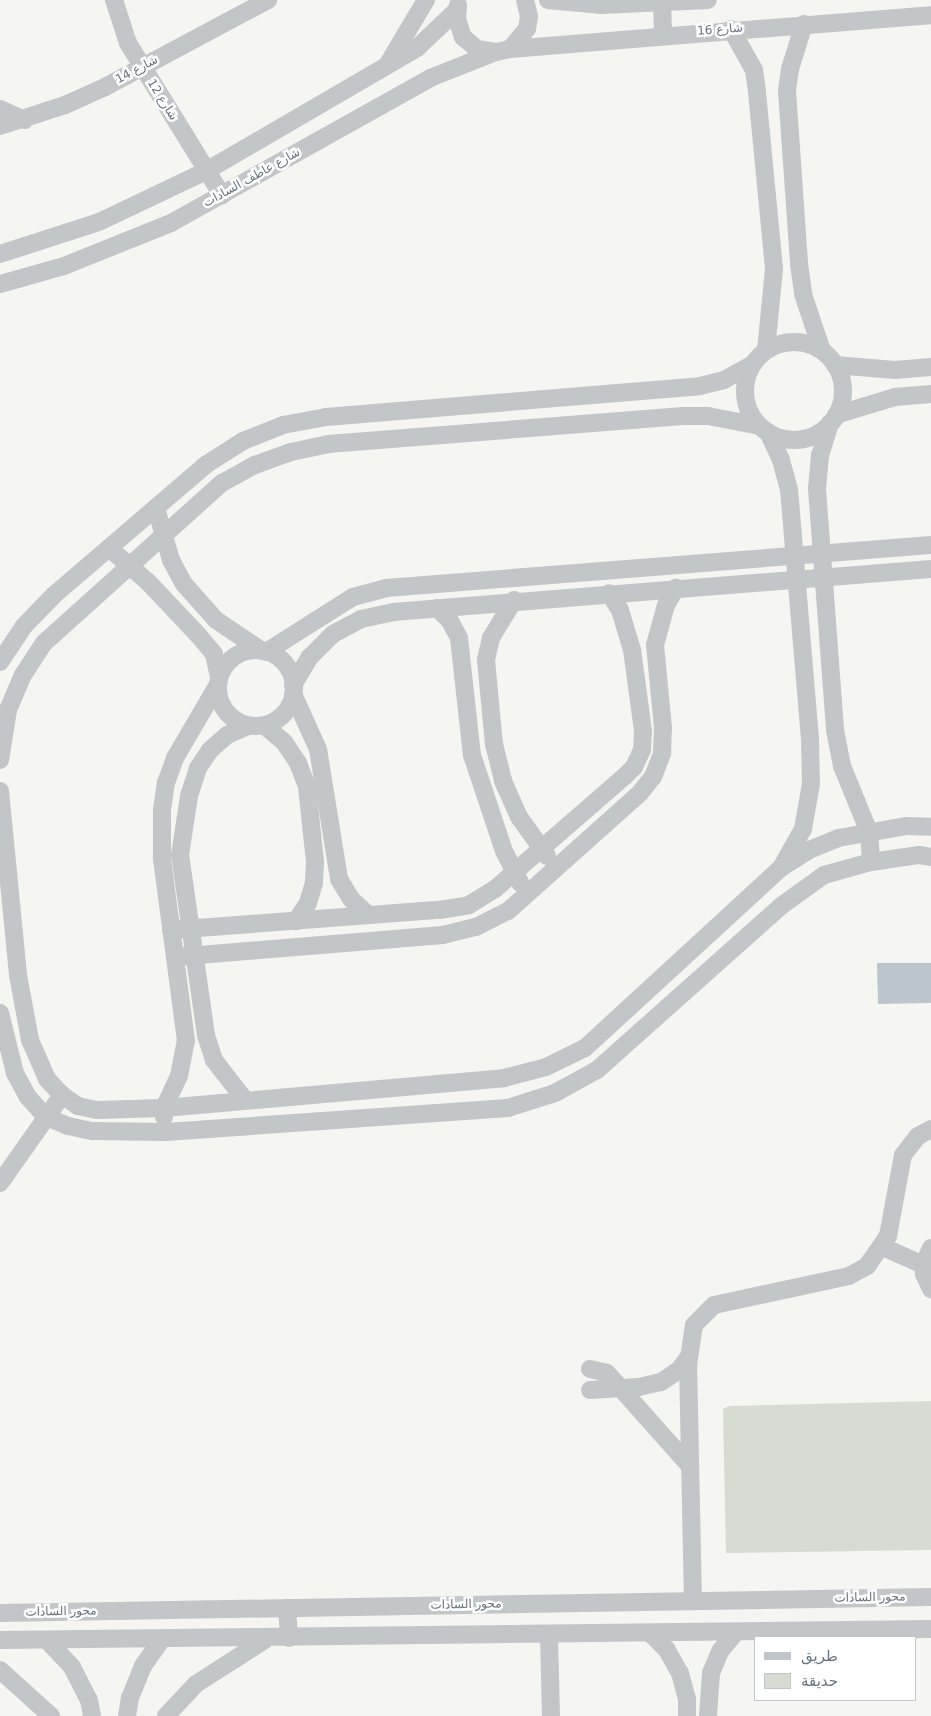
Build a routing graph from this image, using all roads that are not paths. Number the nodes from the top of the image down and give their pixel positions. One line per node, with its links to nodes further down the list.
1 (114, 0): 16 (street, شارع 12)
2 (268, 0): 16 (street, شارع 14)
3 (426, 0): 15 (street)
4 (525, 0): 14 (street)
5 (548, 0): 7 (street)
6 (708, 0): 9 (street)
7 (631, 2): 9 (street)
8 (459, 3): 14 (street); 15 (street)
9 (662, 3): 13 (street)
10 (931, 14): 11 (street, شارع 16)
11 (804, 24): 12 (street, شارع 16); 25 (street)
12 (731, 29): 13 (street, شارع 16); 24 (street)
13 (663, 34): 14 (street, شارع 16)
14 (503, 51): 21 (street, شارع عاطف السادات)
15 (385, 67): 20 (street)
16 (142, 68): 18 (street, شارع 14); 20 (street, شارع 12)
17 (0, 109): 18 (street)
18 (25, 120): 19 (street, شارع 14)
19 (0, 126)
20 (206, 170): 21 (street, شارع 12); 22 (street)
21 (222, 195): 23 (street, شارع عاطف السادات)
22 (0, 254)
23 (4, 284)
24 (766, 350): 25 (street); 26 (street)
25 (822, 351): 27 (street)
26 (753, 364): 31 (street); 32 (street)
27 (835, 365): 28 (street); 30 (street)
28 (931, 367)
29 (931, 394): 30 (street)
30 (833, 419): 31 (street); 36 (street)
31 (764, 429): 33 (street); 37 (street)
32 (156, 508): 33 (street); 35 (street)
33 (164, 533): 38 (street); 46 (street)
34 (931, 545): 36 (street)
35 (109, 548): 38 (street); 47 (street)
36 (822, 554): 37 (street); 40 (street)
37 (794, 556): 41 (street); 46 (street)
38 (129, 565): 48 (street); 51 (street)
39 (931, 569): 40 (street)
40 (823, 578): 41 (street); 54 (street)
41 (796, 580): 42 (street); 59 (street)
42 (676, 588): 43 (street); 58 (street)
43 (609, 592): 44 (street); 55 (street)
44 (514, 600): 45 (street); 55 (street)
45 (438, 608): 49 (street); 60 (street)
46 (264, 651): 48 (street); 49 (street)
47 (0, 662)
48 (218, 682): 50 (street); 65 (street)
49 (293, 690): 50 (street); 62 (street)
50 (256, 726): 63 (street); 64 (street)
51 (0, 760)
52 (0, 791): 69 (street)
53 (931, 827): 54 (street)
54 (869, 832): 57 (street); 59 (street)
55 (541, 849): 58 (street); 60 (street)
56 (931, 857): 57 (street)
57 (871, 862): 74 (street)
58 (557, 866): 61 (street)
59 (782, 866): 70 (street)
60 (514, 873): 61 (street); 62 (street)
61 (528, 894): 66 (street)
62 (368, 915): 63 (street)
63 (296, 921): 64 (street)
64 (192, 929): 65 (street); 66 (street)
65 (171, 930): 67 (street)
66 (195, 955): 67 (street); 70 (street)
67 (175, 957): 71 (street)
68 (0, 1012): 72 (street)
69 (62, 1095): 71 (street); 72 (street)
70 (245, 1100): 71 (street)
71 (164, 1108): 74 (street)
72 (46, 1117): 74 (street); 75 (street)
73 (931, 1130): 76 (street)
74 (166, 1132)
75 (0, 1183)
76 (883, 1247): 78 (street); 80 (street)
77 (931, 1248): 78 (street)
78 (924, 1264): 79 (street)
79 (931, 1289)
80 (688, 1358): 82 (street); 84 (street)
81 (590, 1369): 82 (street)
82 (621, 1388): 83 (street); 84 (street)
83 (590, 1390)
84 (690, 1466): 86 (street)
85 (931, 1597): 86 (street, محور السادات)
86 (693, 1601): 87 (street, محور السادات)
87 (288, 1608): 88 (street, محور السادات); 93 (street)
88 (0, 1613)
89 (931, 1629): 90 (street)
90 (736, 1632): 91 (street); 105 (street)
91 (650, 1633): 92 (street); 104 (street)
92 (549, 1634): 93 (street); 103 (street)
93 (289, 1638): 94 (street)
94 (266, 1639): 97 (street); 102 (street)
95 (0, 1640): 96 (street)
96 (47, 1640): 97 (street); 100 (street)
97 (161, 1640): 101 (street)
98 (0, 1670): 99 (street)
99 (51, 1716)
100 (92, 1716)
101 (127, 1716)
102 (166, 1716)
103 (551, 1716)
104 (687, 1716)
105 (708, 1716)

